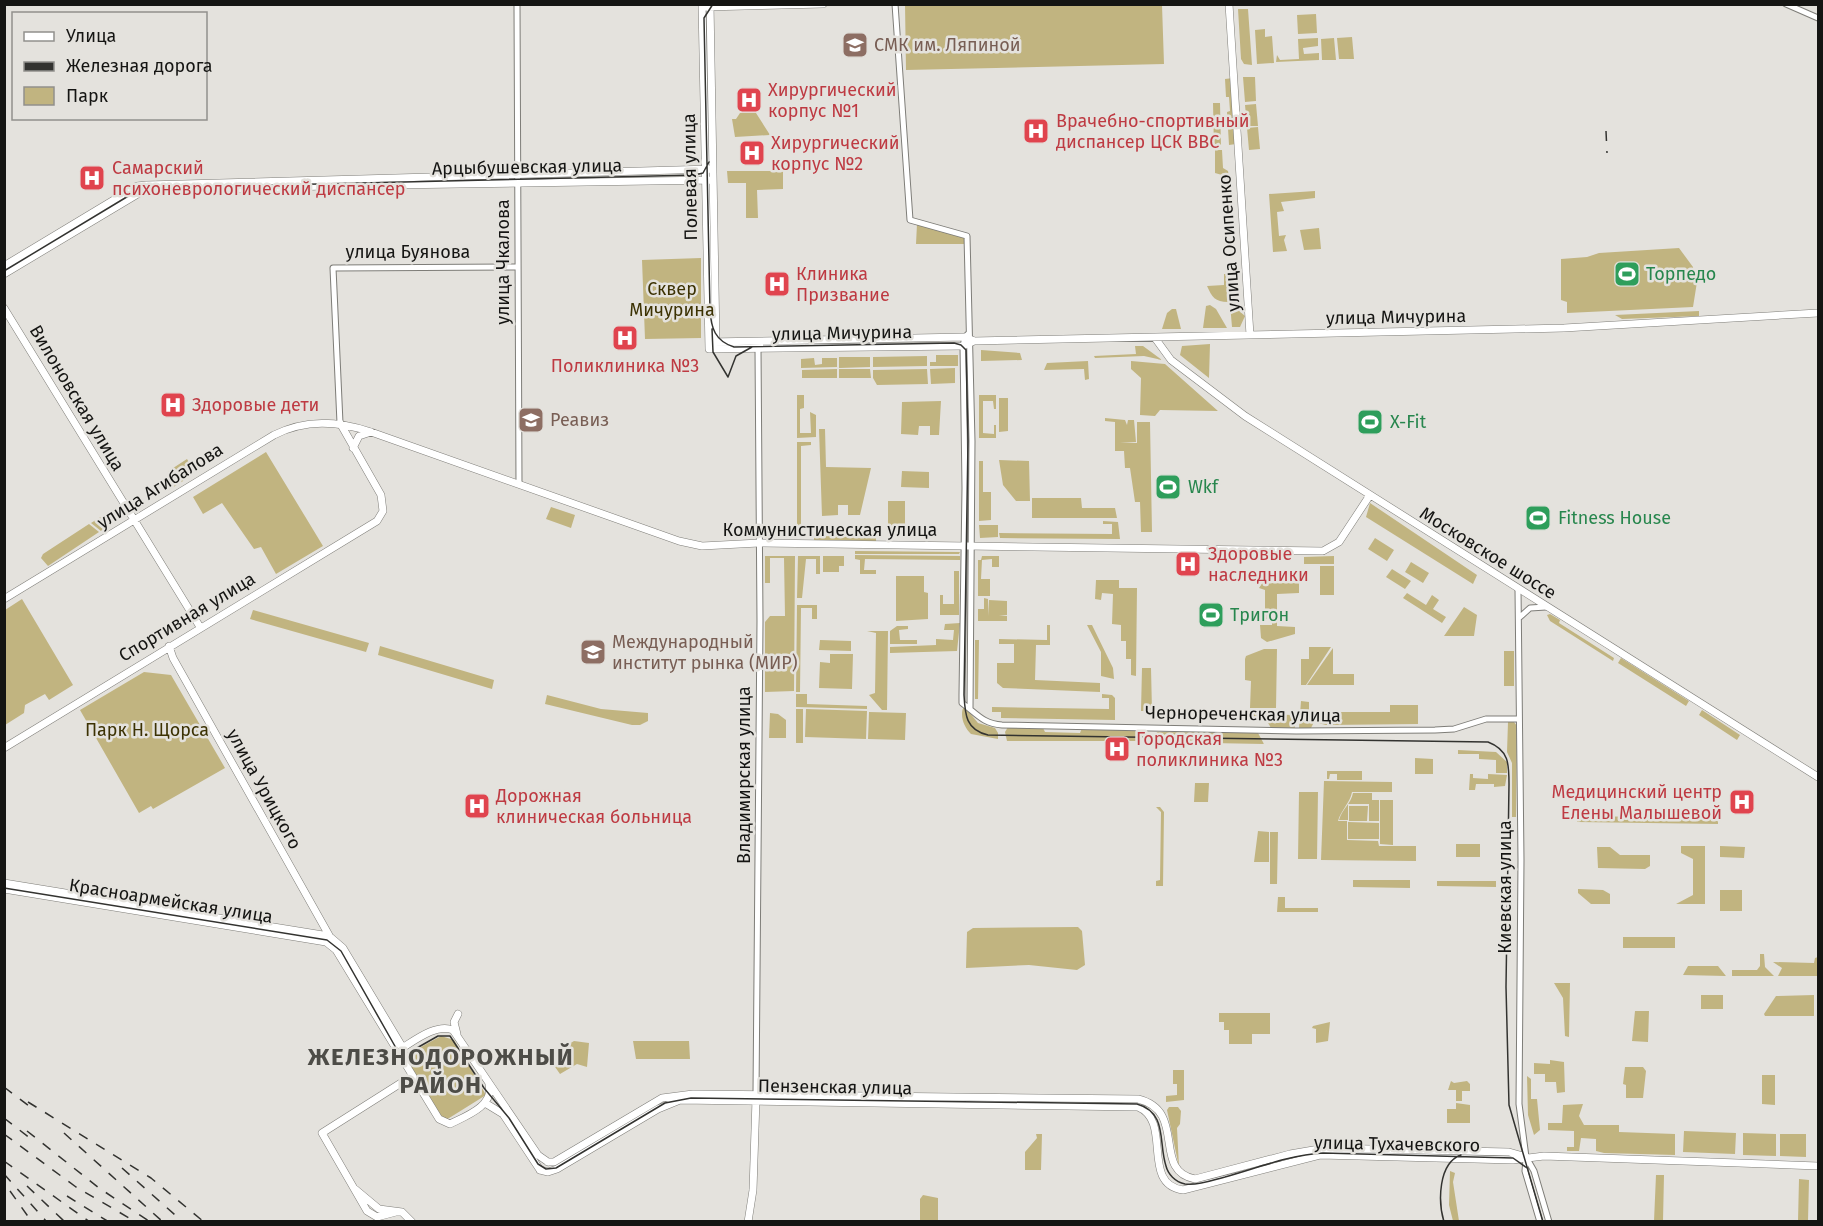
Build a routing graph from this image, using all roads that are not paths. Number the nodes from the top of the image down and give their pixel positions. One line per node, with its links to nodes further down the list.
1 (517, 4): 10 (street, улица Чкалова)
2 (823, 4): 7 (main road)
3 (895, 4): 20 (street)
4 (1229, 4): 18 (main road, улица Осипенко)
5 (1786, 4): 8 (street)
6 (702, 6): 7 (main road); 9 (main road, Полевая улица)
7 (710, 6): 9 (main road, Полевая улица)
8 (1818, 18)
9 (709, 170): 10 (main road, Арцыбушевская улица); 11 (main road, Полевая улица)
10 (517, 174): 12 (street, улица Чкалова); 13 (main road, Арцыбушевская улица)
11 (709, 180): 12 (main road, Арцыбушевская улица); 21 (main road, Полевая улица)
12 (517, 183): 14 (street, улица Чкалова); 15 (main road, Арцыбушевская улица)
13 (4, 266)
14 (518, 267): 23 (street, улица Буянова); 26 (street, улица Чкалова)
15 (4, 274)
16 (4, 308): 28 (main road, Вилоновская улица)
17 (1818, 313): 18 (main road, улица Мичурина)
18 (1250, 335): 19 (main road, улица Мичурина)
19 (1155, 338): 20 (main road, улица Мичурина); 27 (main road, Московское шоссе)
20 (968, 340): 21 (main road, улица Мичурина); 22 (main road, улица Мичурина); 30 (street)
21 (711, 344): 22 (main road, улица Мичурина)
22 (758, 349): 29 (street, Владимирская улица)
23 (340, 423): 24 (main road, Коммунистическая улица); 25 (main road); 28 (main road, улица Агибалова)
24 (371, 432): 25 (main road); 26 (main road, Коммунистическая улица)
25 (353, 448): 35 (main road, Спортивная улица)
26 (519, 484): 29 (main road, Коммунистическая улица)
27 (1370, 495): 30 (main road, Коммунистическая улица); 31 (main road, Московское шоссе)
28 (134, 521): 32 (main road, улица Агибалова); 35 (main road, Вилоновская улица)
29 (759, 543): 30 (main road, Коммунистическая улица); 50 (street, Владимирская улица)
30 (968, 546): 37 (street, Чернореченская улица)
31 (1518, 589): 33 (main road, Московское шоссе); 34 (street, Киевская улица)
32 (4, 599)
33 (1546, 607): 34 (street); 39 (main road, Московское шоссе)
34 (1520, 617): 37 (street, Киевская улица)
35 (200, 627): 36 (main road, Спортивная улица)
36 (169, 646): 38 (main road, Спортивная улица); 42 (main road, улица Урицкого)
37 (1520, 719): 54 (street, Киевская улица)
38 (4, 748)
39 (1818, 777)
40 (4, 883): 43 (main road, Красноармейская улица)
41 (4, 889): 44 (main road, Красноармейская улица)
42 (318, 914): 43 (main road); 44 (main road)
43 (328, 936): 44 (main road)
44 (336, 947): 47 (main road)
45 (458, 1014): 46 (main road)
46 (457, 1034): 47 (main road); 49 (main road)
47 (400, 1050): 48 (main road)
48 (412, 1076): 51 (main road); 58 (main road)
49 (489, 1084): 51 (main road); 55 (main road)
50 (756, 1097): 52 (main road, Пензенская улица); 53 (main road, Пензенская улица); 55 (main road, Пензенская улица); 57 (main road, Пензенская улица); 59 (main road, Владимирская улица)
51 (485, 1103): 57 (main road)
52 (1151, 1104): 53 (main road); 54 (main road, улица Тухачевского)
53 (1148, 1112): 54 (main road, улица Тухачевского)
54 (1526, 1157): 56 (main road, улица Тухачевского); 60 (street, Киевская улица); 61 (street)
55 (548, 1162): 57 (main road)
56 (1818, 1166)
57 (540, 1170)
58 (412, 1221)
59 (748, 1221)
60 (1540, 1221)
61 (1549, 1221)

